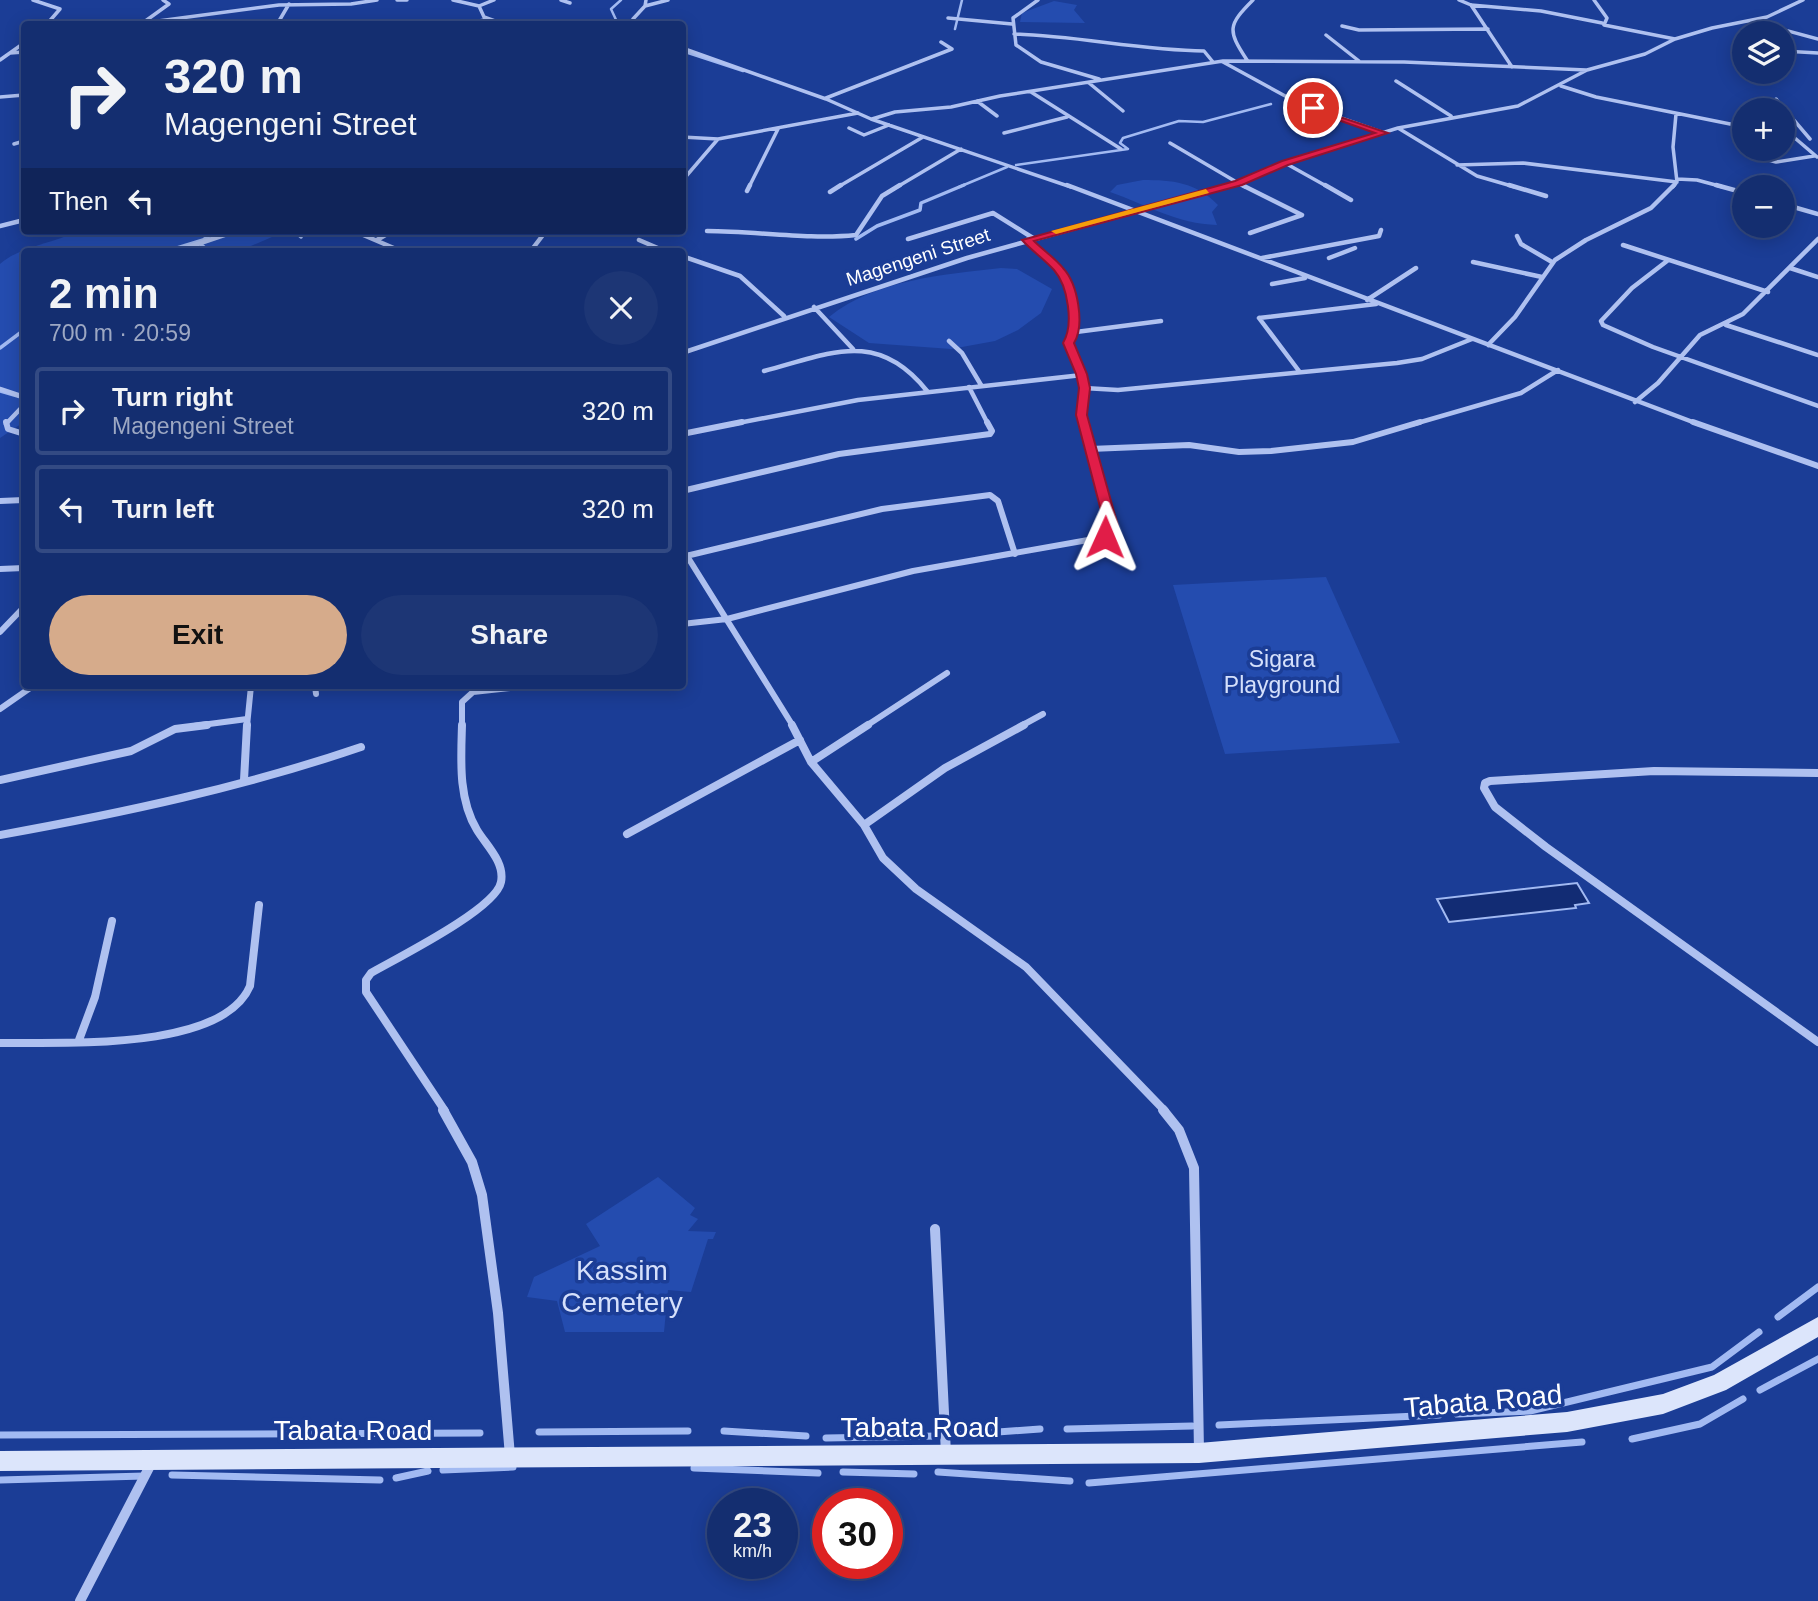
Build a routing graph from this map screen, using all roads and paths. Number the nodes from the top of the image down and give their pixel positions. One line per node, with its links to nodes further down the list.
1 (33, 0): 23 (street)
2 (163, 0): 24 (street)
3 (377, 0): 17 (street)
4 (397, 0): 5 (street)
5 (407, 0)
6 (453, 0): 19 (street)
7 (494, 0): 19 (street)
8 (561, 0): 16 (street)
9 (646, 0): 20 (street)
10 (668, 0): 20 (street)
11 (1038, 0): 32 (street)
12 (1253, 0): 49 (street)
13 (1459, 0): 18 (street)
14 (1594, 0): 31 (street)
15 (1802, 0): 30 (street, Magengeni Street)
16 (570, 3)
17 (289, 4): 25 (street); 26 (street)
18 (1471, 5): 31 (street); 35 (street)
19 (479, 6): 22 (street)
20 (645, 6): 29 (street)
21 (948, 18): 32 (street)
22 (488, 19): 27 (street); 28 (street)
23 (50, 21)
24 (146, 21)
25 (164, 21)
26 (279, 21)
27 (480, 21)
28 (494, 21)
29 (635, 21)
30 (1751, 21)
31 (1602, 23): 39 (street)
32 (1012, 24): 37 (street)
33 (1342, 26): 35 (street)
34 (1732, 26): 39 (street, Magengeni Street)
35 (1488, 29): 53 (street)
36 (1795, 33): 40 (street)
37 (1014, 34): 51 (street); 55 (street)
38 (1326, 35): 52 (street)
39 (1675, 39): 54 (street, Magengeni Street)
40 (1818, 39)
41 (941, 42): 62 (street)
42 (21, 45): 44 (street)
43 (686, 49): 62 (street)
44 (9, 52): 45 (street); 48 (street)
45 (21, 52)
46 (1795, 52): 47 (street)
47 (1818, 53)
48 (0, 60)
49 (1247, 60): 50 (street); 52 (street)
50 (1223, 61): 51 (street); 78 (street)
51 (1213, 62): 55 (street)
52 (1360, 62): 53 (street)
53 (1512, 67): 54 (street)
54 (1587, 70): 58 (street, Magengeni Street)
55 (1103, 79): 57 (street)
56 (1396, 81): 68 (street)
57 (1089, 83): 59 (street); 64 (street)
58 (1560, 86): 66 (street); 68 (street, Magengeni Street)
59 (1031, 92): 63 (street); 69 (street)
60 (21, 94): 61 (street)
61 (0, 97)
62 (826, 99): 65 (street)
63 (977, 101): 67 (street); 70 (street)
64 (1123, 111)
65 (859, 113): 70 (street); 76 (street)
66 (1676, 114): 73 (street); 96 (street)
67 (998, 116)
68 (1452, 116): 75 (street, Magengeni Street)
69 (1067, 117): 77 (street); 90 (street)
70 (871, 119): 72 (street)
71 (1795, 121): 84 (street)
72 (889, 125): 74 (street); 79 (street)
73 (1732, 125)
74 (849, 128)
75 (1398, 128): 78 (street, Magengeni Street); 94 (street)
76 (778, 129): 82 (street); 99 (street)
77 (1004, 133)
78 (1384, 133): 93 (street, Magengeni Street)
79 (924, 136): 89 (street); 100 (street)
80 (686, 137): 82 (street)
81 (1795, 137): 84 (street)
82 (718, 139): 95 (street)
83 (1795, 139): 91 (street)
84 (1810, 139): 85 (street)
85 (1818, 139)
86 (21, 142): 88 (street)
87 (1170, 142): 97 (street)
88 (13, 144)
89 (961, 149): 104 (street); 109 (street)
90 (1121, 149)
91 (1816, 157): 92 (street)
92 (1795, 160)
93 (1285, 163): 97 (street, Magengeni Street); 102 (street)
94 (1457, 165): 96 (street); 101 (street)
95 (686, 176)
96 (1677, 181): 98 (street); 133 (street)
97 (1238, 183): 104 (street, Magengeni Street); 110 (street)
98 (1732, 189)
99 (747, 191)
100 (830, 192)
101 (1546, 195)
102 (1351, 200)
103 (1795, 207): 105 (street)
104 (1131, 210): 115 (street, Magengeni Street); 130 (street)
105 (1818, 214)
106 (21, 221): 107 (street)
107 (0, 226)
108 (1381, 230): 121 (street)
109 (707, 231)
110 (1250, 233)
111 (224, 235): 123 (street)
112 (364, 235): 118 (street)
113 (385, 235): 118 (street)
114 (1517, 236): 133 (street)
115 (1033, 238): 116 (street); 120 (street, Magengeni Street)
116 (908, 239)
117 (1818, 239): 135 (street)
118 (377, 240): 124 (street)
119 (639, 240): 125 (street)
120 (1027, 240): 143 (street, Magengeni Street); 147 (street)
121 (1344, 242): 126 (street); 130 (street)
122 (1623, 245): 131 (street)
123 (186, 248)
124 (394, 248)
125 (658, 248)
126 (1355, 248): 127 (street); 129 (street)
127 (1365, 255)
128 (686, 257): 144 (street)
129 (1328, 258)
130 (1261, 259): 137 (street)
131 (1667, 261): 140 (street); 154 (street)
132 (1473, 262): 138 (street)
133 (1552, 262): 138 (street)
134 (1416, 268): 141 (street)
135 (1790, 268): 136 (street); 140 (street)
136 (1818, 277)
137 (1309, 278): 139 (street); 141 (street)
138 (1542, 278): 150 (street)
139 (1272, 284)
140 (1768, 292): 146 (street)
141 (1367, 300): 142 (street)
142 (1377, 304): 148 (street); 157 (street)
143 (814, 307): 144 (street, Magengeni Street); 151 (street)
144 (784, 316): 152 (street, Magengeni Street)
145 (1161, 321): 147 (street)
146 (1725, 325): 153 (street); 154 (street)
147 (1076, 332): 158 (street)
148 (1473, 339): 150 (street); 157 (street)
149 (949, 341): 159 (street)
150 (1488, 345): 155 (street)
151 (853, 349): 156 (street); 163 (street)
152 (686, 352)
153 (1818, 355)
154 (1679, 357): 165 (street); 166 (street)
155 (1558, 370): 165 (street); 170 (street)
156 (764, 371)
157 (1300, 371): 161 (street)
158 (1082, 374): 159 (street); 161 (street)
159 (981, 385): 160 (street)
160 (969, 387): 163 (street); 172 (street)
161 (1084, 388): 170 (street)
162 (0, 389): 164 (street)
163 (927, 391): 169 (street)
164 (21, 396)
165 (1635, 402): 171 (street)
166 (1818, 405)
167 (21, 408): 168 (street)
168 (21, 433)
169 (686, 433)
170 (1090, 449): 176 (street)
171 (1818, 466)
172 (686, 490)
173 (21, 500): 174 (street)
174 (0, 501)
175 (686, 552): 176 (street)
176 (1015, 554): 181 (street)
177 (686, 555): 181 (street)
178 (21, 568): 179 (street)
179 (0, 569)
180 (21, 610): 183 (street)
181 (727, 619): 182 (street); 191 (street)
182 (686, 624)
183 (0, 632)
184 (947, 673): 193 (street)
185 (29, 689): 188 (street)
186 (251, 689): 190 (street)
187 (500, 689): 209 (street)
188 (0, 709)
189 (1042, 714): 197 (street)
190 (247, 719): 195 (street); 196 (street)
191 (800, 740): 193 (street); 198 (street)
192 (361, 747): 196 (street)
193 (811, 762): 197 (street)
194 (1818, 773): 203 (street)
195 (0, 780)
196 (244, 780): 199 (street)
197 (864, 825): 207 (street)
198 (627, 834)
199 (0, 835)
200 (259, 905): 202 (street)
201 (113, 921): 202 (street)
202 (79, 1040): 204 (street)
203 (1818, 1042)
204 (0, 1043)
205 (935, 1228): 208 (street)
206 (1818, 1326): 207 (main road, Tabata Road)
207 (1199, 1453): 208 (main road, Tabata Road)
208 (946, 1455): 209 (main road, Tabata Road)
209 (510, 1457): 210 (main road, Tabata Road)
210 (153, 1460): 211 (main road, Tabata Road); 212 (street)
211 (0, 1461)
212 (80, 1601)

